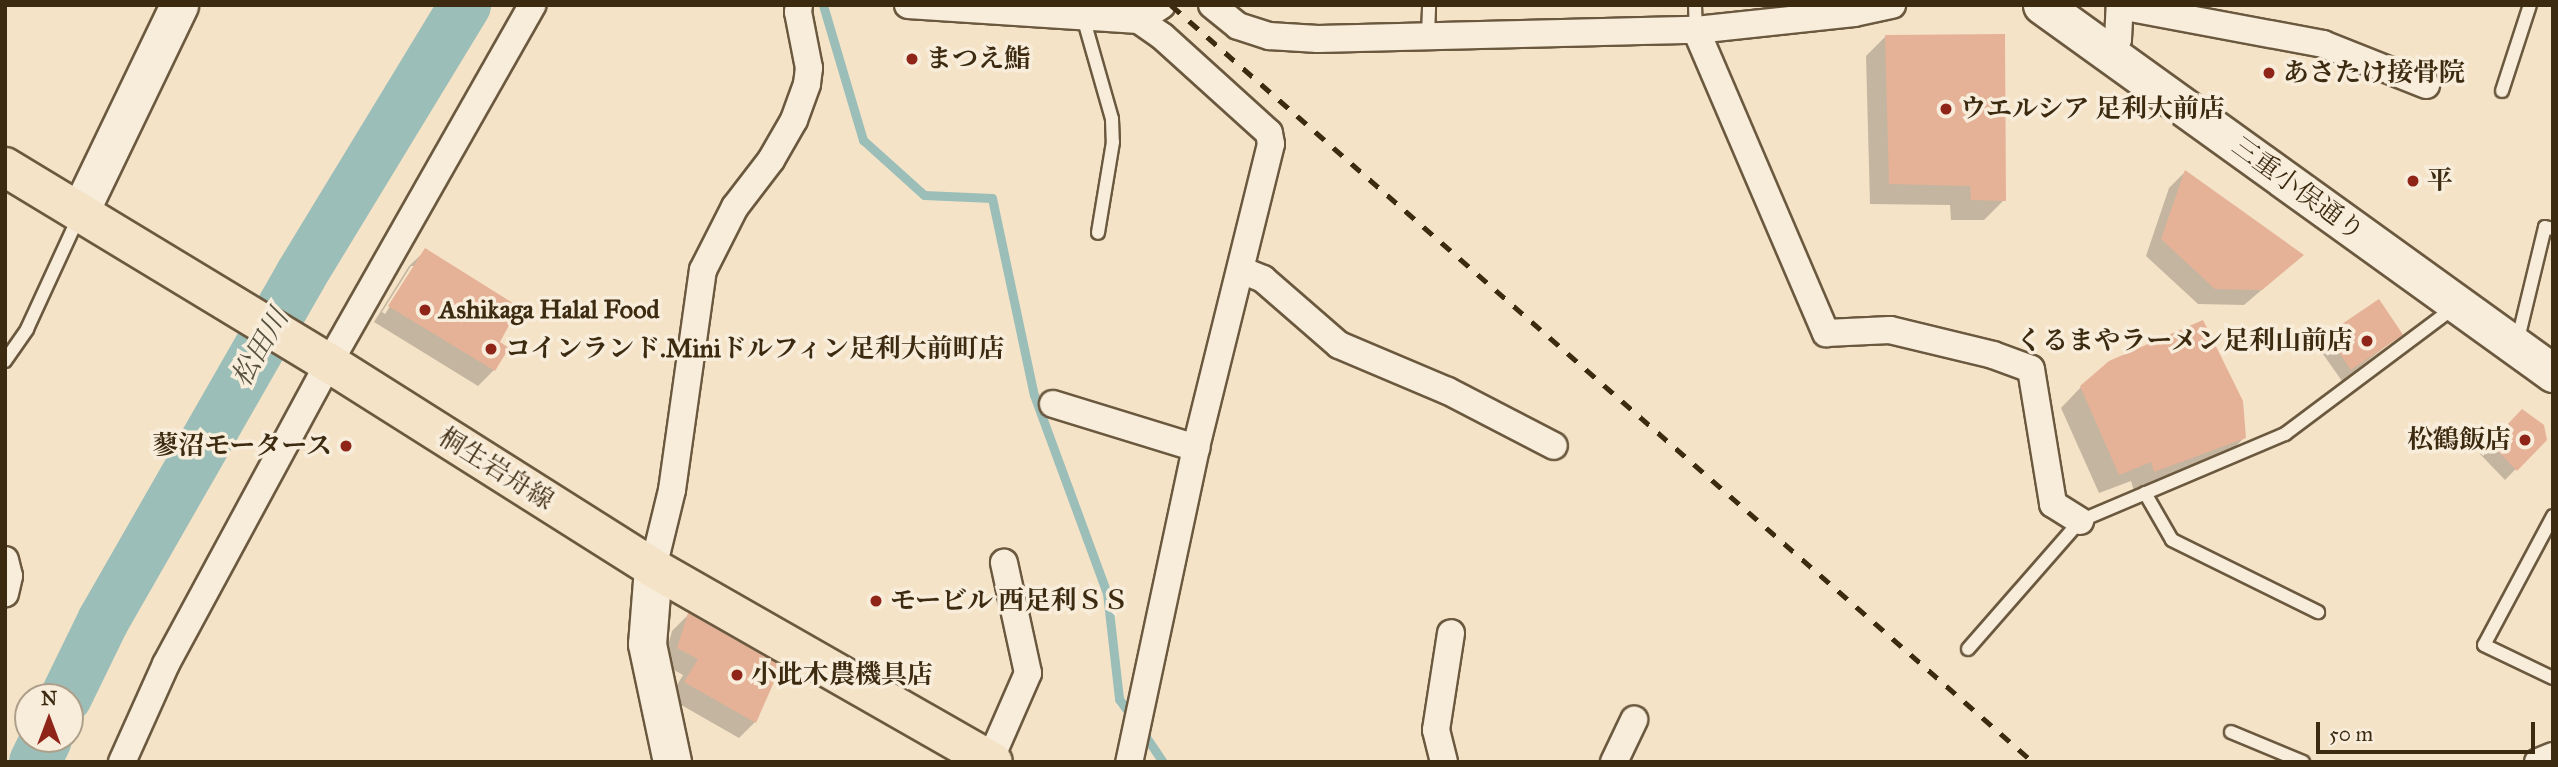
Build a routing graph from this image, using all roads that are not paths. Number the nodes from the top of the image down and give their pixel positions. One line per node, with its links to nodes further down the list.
1 (179, 5): 19 (street)
2 (532, 5): 25 (street)
3 (799, 5): 36 (street)
4 (908, 5): 11 (street)
5 (1162, 5): 13 (street)
6 (1429, 5): 14 (lane)
7 (1892, 5): 12 (street)
8 (2042, 5): 15 (street, 三重小俣通り)
9 (2530, 5): 17 (lane)
10 (1214, 6): 14 (street)
11 (1083, 17): 13 (street); 21 (lane)
12 (1696, 17): 14 (street); 33 (street)
13 (1139, 20): 22 (street)
14 (1428, 37)
15 (2110, 54): 16 (street); 23 (street, 三重小俣通り)
16 (2426, 85)
17 (2502, 91)
18 (5, 167): 19 (main road, 桐生岩舟線)
19 (80, 211): 25 (main road, 桐生岩舟線); 26 (lane)
20 (2553, 229): 24 (lane)
21 (1098, 233)
22 (1241, 270): 29 (street); 30 (street)
23 (2459, 305): 24 (street, 三重小俣通り); 31 (lane)
24 (2516, 347): 27 (street, 三重小俣通り)
25 (322, 359): 36 (main road, 桐生岩舟線); 46 (street)
26 (5, 360)
27 (2553, 373)
28 (1053, 404): 30 (street)
29 (1554, 446)
30 (1196, 448): 48 (street)
31 (2144, 494): 33 (lane); 38 (lane)
32 (2553, 516): 41 (lane)
33 (2080, 520): 40 (lane)
34 (5, 560): 37 (street)
35 (1004, 563): 45 (street)
36 (653, 568): 45 (main road, 桐生岩舟線); 47 (street)
37 (5, 594)
38 (2318, 612)
39 (1451, 633): 49 (street)
40 (1968, 649)
41 (2553, 678)
42 (1634, 720): 50 (street)
43 (2231, 732): 51 (lane)
44 (2553, 756): 52 (street)
45 (991, 761)
46 (122, 762)
47 (673, 762)
48 (1129, 762)
49 (1444, 762)
50 (1614, 762)
51 (2303, 762)
52 (2538, 762)

